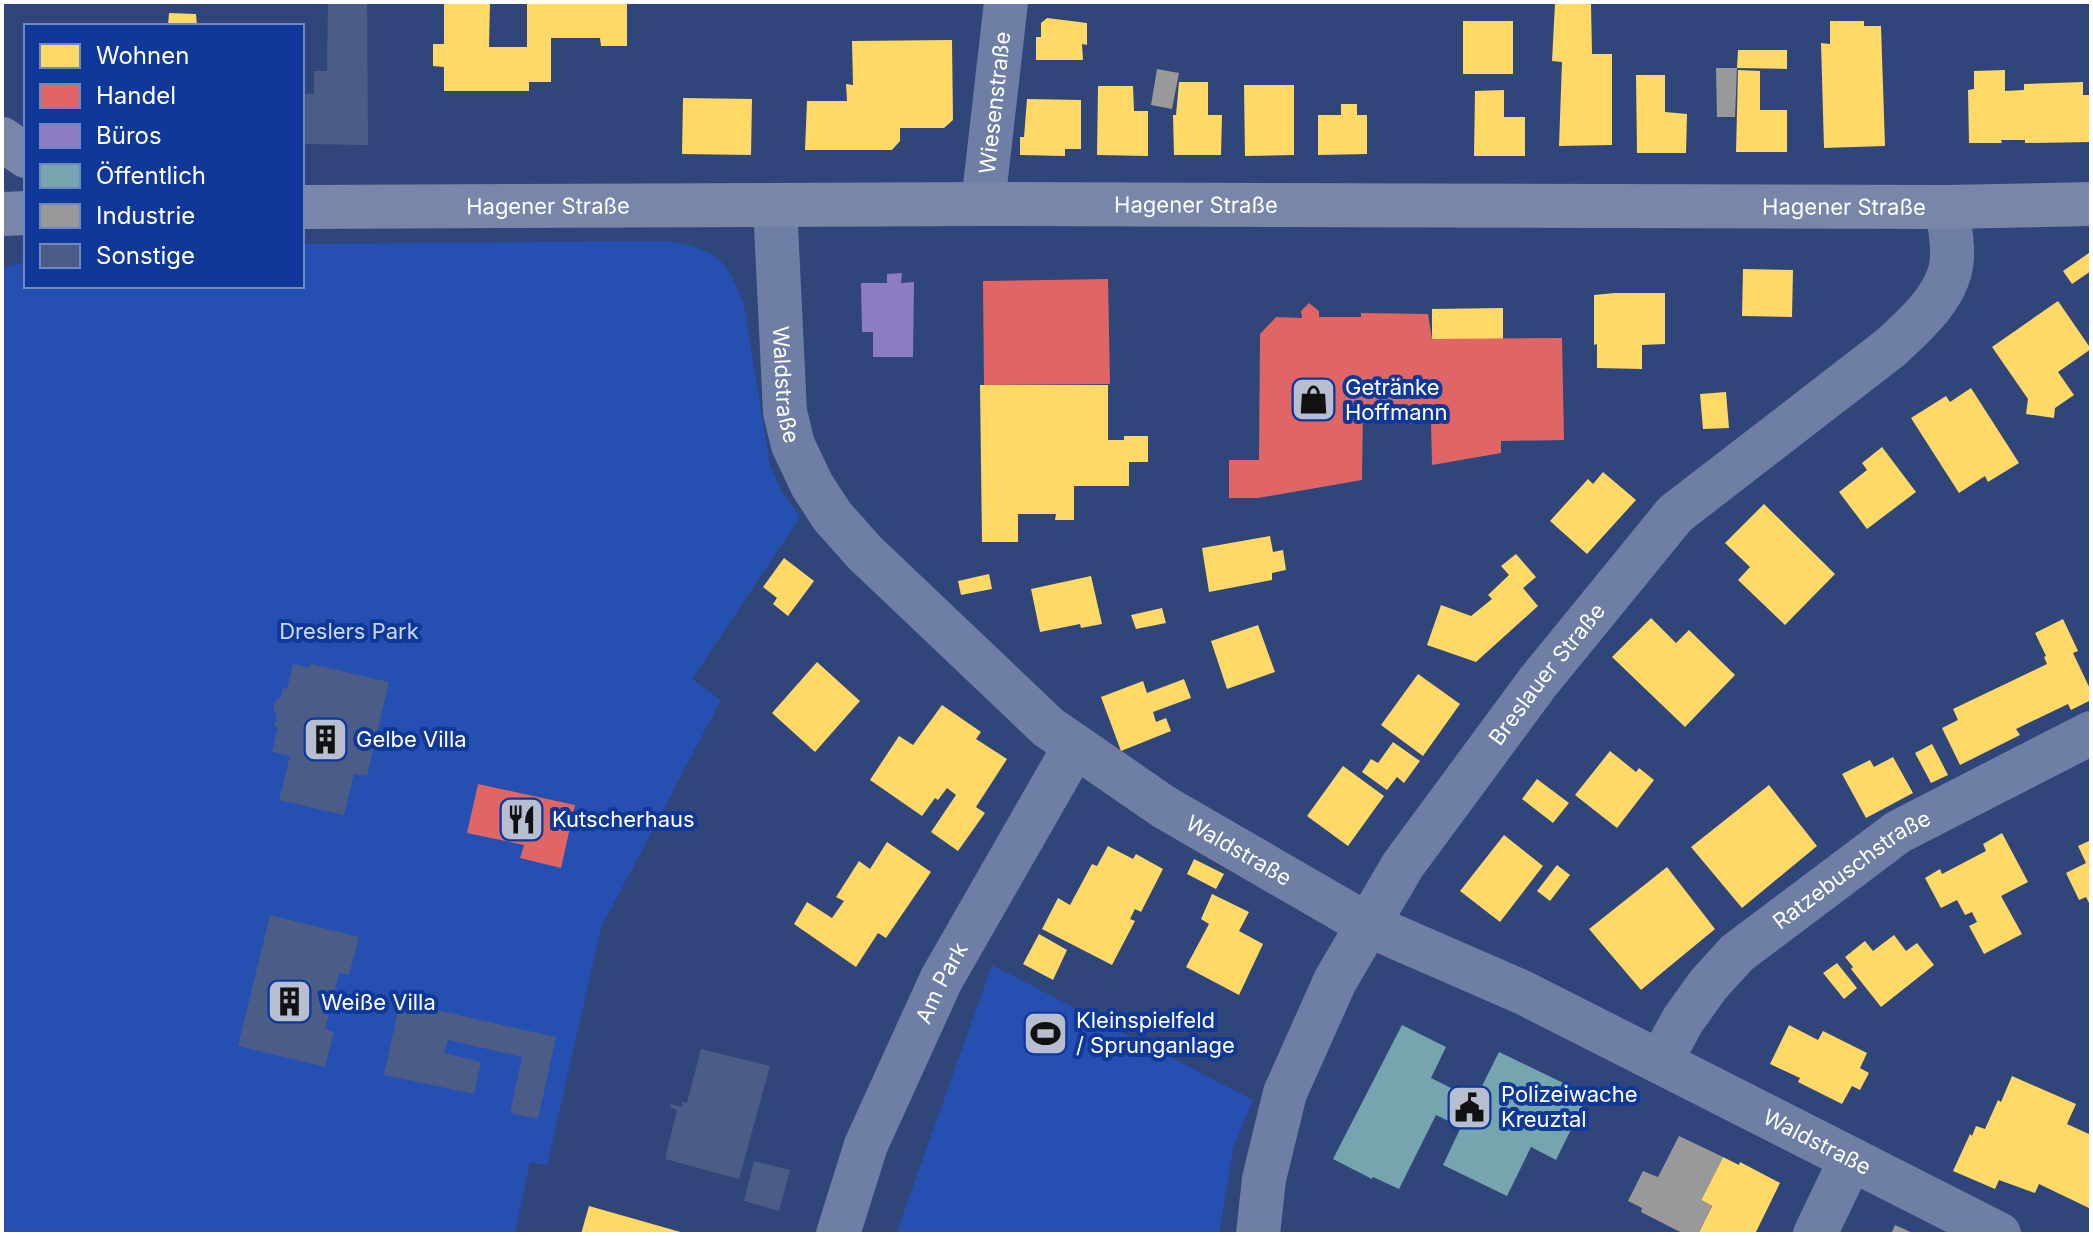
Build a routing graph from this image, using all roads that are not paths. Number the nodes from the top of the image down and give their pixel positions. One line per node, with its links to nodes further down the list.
1 (1006, 2): 4 (street, Wiesenstraße)
2 (2, 139): 3 (main road)
3 (24, 155)
4 (983, 204): 6 (main road, Hagener Straße); 8 (main road, Hagener Straße)
5 (2091, 204): 8 (main road, Hagener Straße)
6 (775, 205): 7 (main road, Hagener Straße); 12 (street, Waldstraße)
7 (304, 207)
8 (1947, 207): 13 (street, Breslauer Straße)
9 (24, 213): 10 (main road)
10 (2, 214)
11 (2091, 733): 14 (street, Ratzebuschstraße)
12 (1075, 746): 13 (street, Waldstraße); 16 (street, Am Park)
13 (1368, 925): 14 (street, Waldstraße); 17 (street, Breslauer Straße)
14 (1660, 1062): 15 (street, Waldstraße)
15 (1851, 1159): 18 (street); 19 (street, Waldstraße)
16 (838, 1234)
17 (1258, 1234)
18 (1815, 1234)
19 (1999, 1234)

